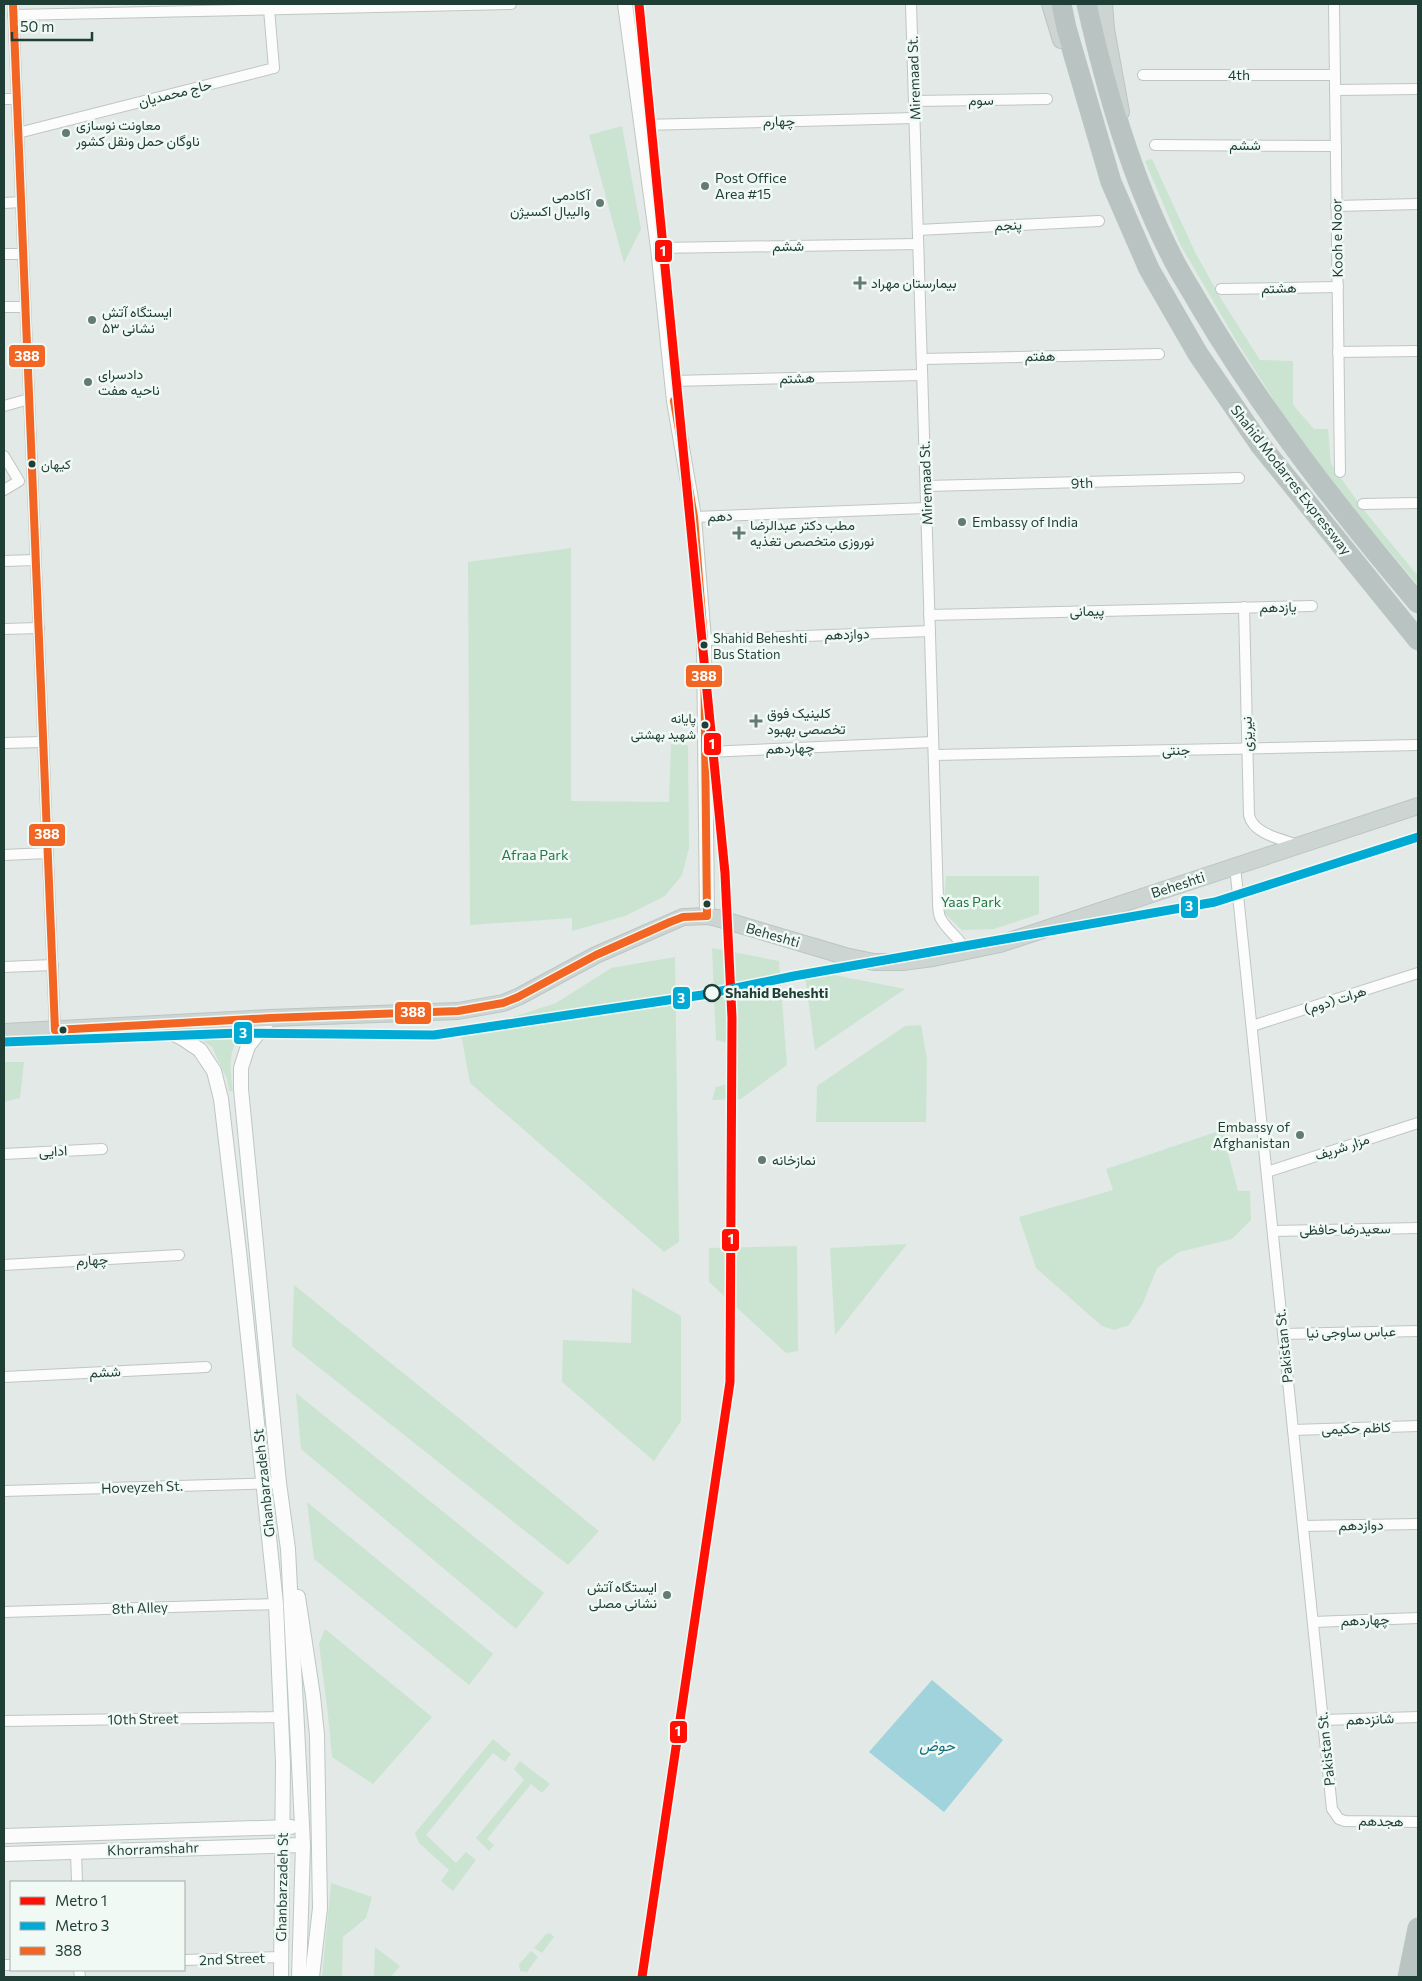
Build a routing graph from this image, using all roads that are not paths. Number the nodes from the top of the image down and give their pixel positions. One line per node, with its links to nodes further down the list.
1 (13, 4): 12 (street)
2 (439, 4): 3 (street); 11 (street)
3 (511, 4)
4 (625, 4): 22 (main road)
5 (911, 4): 20 (street, Miremaad St.)
6 (1050, 4): 27 (main road)
7 (1061, 4): 27 (highway, Shahid Modarres Expressway)
8 (1087, 4): 24 (highway, Shahid Modarres Expressway)
9 (1104, 4): 24 (main road)
10 (1334, 4): 14 (street, Kooh e Noor)
11 (269, 9): 12 (street); 23 (street, حاج محمدیان)
12 (13, 15): 18 (street)
13 (1143, 75): 14 (street, 4th)
14 (1335, 75): 16 (street, Kooh e Noor)
15 (1418, 89): 16 (street)
16 (1335, 90): 26 (street, Kooh e Noor)
17 (4, 99): 18 (street)
18 (17, 99): 23 (street)
19 (1048, 99): 20 (street, سوم)
20 (914, 101): 21 (street, Miremaad St.)
21 (915, 118): 22 (street, چهارم); 33 (street, Miremaad St.)
22 (643, 125): 35 (main road)
23 (18, 133): 28 (street)
24 (1125, 142): 61 (highway, Shahid Modarres Expressway)
25 (1155, 144): 26 (street, ششم)
26 (1336, 146): 31 (street, Kooh e Noor)
27 (1111, 182): 69 (highway, Shahid Modarres Expressway)
28 (21, 202): 29 (street); 37 (street)
29 (4, 203)
30 (1418, 204): 31 (street)
31 (1336, 206): 38 (street, Kooh e Noor)
32 (1099, 221): 33 (street, پنجم)
33 (918, 230): 34 (street, Miremaad St.)
34 (918, 244): 35 (street, ششم); 45 (street, Miremaad St.)
35 (658, 248): 47 (main road)
36 (4, 254): 37 (street)
37 (23, 254): 41 (street)
38 (1338, 286): 39 (street, هشتم); 43 (street, Kooh e Noor)
39 (1221, 289)
40 (4, 307): 41 (street)
41 (25, 307): 48 (street)
42 (1418, 351): 43 (street)
43 (1338, 352): 51 (street, Kooh e Noor)
44 (1159, 354): 45 (street, هفتم)
45 (922, 359): 46 (street, Miremaad St.)
46 (922, 375): 47 (street, هشتم); 53 (street, Miremaad St.)
47 (672, 382): 58 (main road)
48 (29, 399): 49 (street); 59 (street)
49 (4, 406)
50 (4, 456): 54 (street)
51 (1340, 472)
52 (1239, 478): 53 (street, 9th)
53 (926, 486): 57 (street, Miremaad St.)
54 (4, 490)
55 (1418, 503): 56 (street)
56 (1363, 504)
57 (926, 508): 58 (street, دهم); 64 (street, Miremaad St.)
58 (694, 517): 68 (main road)
59 (35, 560): 60 (street); 65 (street)
60 (4, 561)
61 (1418, 603)
62 (1312, 606): 63 (street, یازدهم)
63 (1244, 608): 64 (street, پیمانی); 74 (street, نیریزی)
64 (930, 615): 67 (street, Miremaad St.)
65 (39, 628): 66 (street); 70 (street)
66 (4, 629)
67 (930, 631): 68 (street, دوازدهم); 71 (street, Miremaad St.)
68 (704, 640): 75 (main road)
69 (1418, 640)
70 (43, 742): 72 (street); 79 (street)
71 (933, 742): 75 (street, چهاردهم); 76 (street, Miremaad St.)
72 (4, 743)
73 (1418, 745): 74 (street, جنتی)
74 (1247, 748): 76 (street, جنتی); 78 (street, نیریزی)
75 (706, 752): 82 (main road)
76 (934, 755): 83 (street, Miremaad St.)
77 (1418, 806): 78 (main road, Beheshti)
78 (1291, 842): 81 (main road, Beheshti)
79 (48, 853): 80 (street); 84 (street)
80 (4, 855)
81 (1235, 866): 83 (main road, Beheshti); 89 (street, Pakistan St.)
82 (707, 916): 83 (main road, Beheshti); 87 (main road, Beheshti)
83 (967, 952)
84 (53, 965): 85 (street); 90 (street)
85 (4, 966)
86 (1418, 973): 89 (street, هرات (دوم))
87 (270, 1018): 88 (main road, Beheshti); 106 (main road, Ghanbarzadeh St)
88 (153, 1024): 90 (main road, Beheshti); 107 (main road, Ghanbarzadeh St)
89 (1252, 1026): 95 (street, Pakistan St.)
90 (55, 1030): 91 (main road, Beheshti)
91 (8, 1033)
92 (1418, 1123): 95 (street, مزار شریف)
93 (102, 1149): 94 (street, ادایی)
94 (4, 1154)
95 (1266, 1172): 97 (street, Pakistan St.)
96 (1418, 1228): 97 (street, سعیدرضا حافظی)
97 (1273, 1231): 101 (street, Pakistan St.)
98 (180, 1255): 99 (street, چهارم)
99 (4, 1265)
100 (1418, 1331): 101 (street, عباس ساوجی نیا)
101 (1283, 1334): 105 (street, Pakistan St.)
102 (206, 1367): 103 (street, ششم)
103 (4, 1377)
104 (1418, 1426): 105 (street, کاظم حکیمی)
105 (1293, 1430): 110 (street, Pakistan St.)
106 (279, 1483): 107 (street, Hoveyzeh St.); 111 (main road, Ghanbarzadeh St)
107 (264, 1484): 108 (street, Hoveyzeh St.); 112 (main road, Ghanbarzadeh St)
108 (4, 1491)
109 (1418, 1524): 110 (street, دوازدهم)
110 (1303, 1526): 115 (street, Pakistan St.)
111 (288, 1549): 122 (main road, Ghanbarzadeh St); 135 (main road)
112 (276, 1604): 113 (street, 8th Alley); 116 (main road, Ghanbarzadeh St)
113 (4, 1612)
114 (1418, 1618): 115 (street, چهاردهم)
115 (1313, 1622): 118 (street, Pakistan St.)
116 (281, 1717): 119 (street, 10th Street); 123 (main road, Ghanbarzadeh St)
117 (1418, 1717): 118 (street, شانزدهم)
118 (1323, 1720): 120 (street, Pakistan St.)
119 (4, 1721)
120 (1344, 1821): 121 (street, هجدهم)
121 (1418, 1822)
122 (302, 1827): 123 (main road, Khorramshahr); 125 (main road, Ghanbarzadeh St)
123 (283, 1828): 124 (main road, Khorramshahr); 126 (main road, Ghanbarzadeh St)
124 (4, 1836)
125 (303, 1845): 126 (main road, Khorramshahr); 134 (main road, Ghanbarzadeh St)
126 (282, 1846): 127 (main road, Khorramshahr); 131 (main road, Ghanbarzadeh St)
127 (76, 1852): 128 (main road, Khorramshahr); 129 (street)
128 (4, 1854)
129 (77, 1881)
130 (1418, 1928): 136 (highway)
131 (281, 1957): 132 (street, 2nd Street); 133 (main road, Ghanbarzadeh St)
132 (185, 1960)
133 (281, 1977)
134 (299, 1977)
135 (312, 1977)
136 (1408, 1977)

